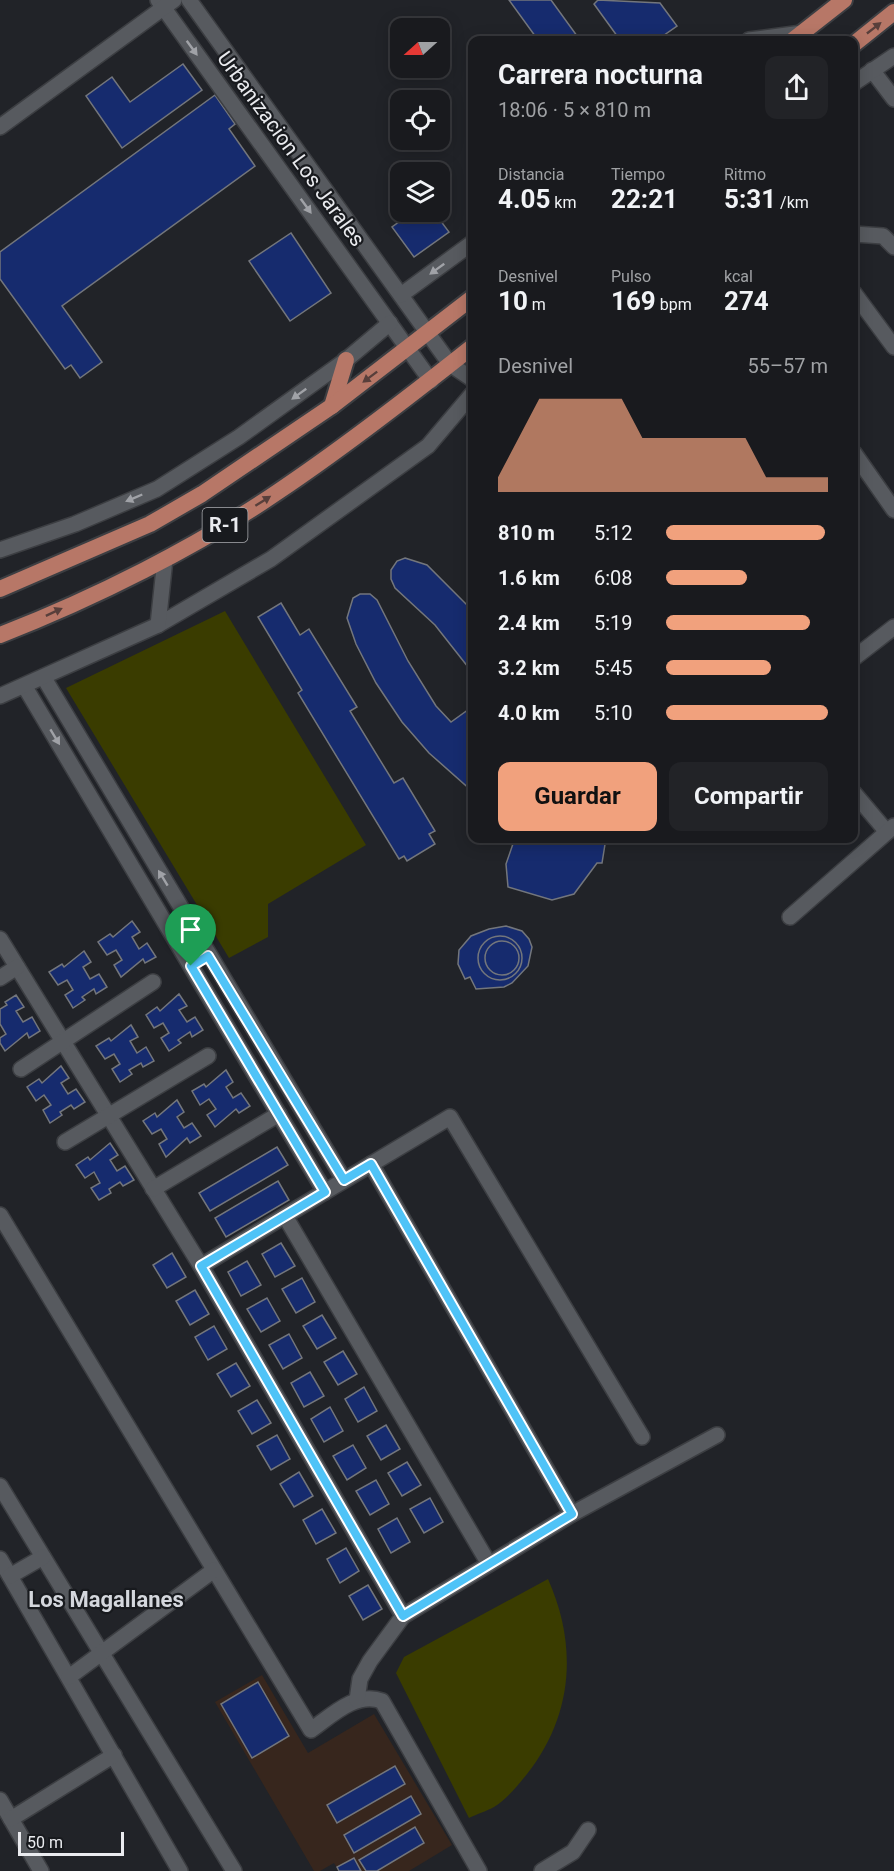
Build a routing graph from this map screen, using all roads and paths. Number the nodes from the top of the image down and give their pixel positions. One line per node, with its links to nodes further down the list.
1 (189, 0): 15 (street, Urbanizacion Los Jarales)
2 (844, 0): 5 (main road)
3 (165, 2): 11 (street); 18 (street, Urbanizacion Los Jarales, one-way to 18)
4 (894, 12): 6 (main road, one-way to 4)
5 (798, 36)
6 (858, 41)
7 (894, 56): 8 (street)
8 (872, 70): 9 (street); 10 (street)
9 (858, 80)
10 (894, 99)
11 (0, 127)
12 (858, 234): 14 (street)
13 (468, 246): 15 (street, one-way to 15)
14 (894, 247)
15 (401, 295): 19 (street, Urbanizacion Los Jarales)
16 (858, 298): 20 (street)
17 (468, 300): 19 (main road, R-1)
18 (390, 323): 21 (street, Urbanizacion Los Jarales); 23 (street)
19 (428, 333): 21 (main road, R-1); 24 (street, Urbanizacion Los Jarales)
20 (894, 347)
21 (408, 349): 26 (street, Urbanizacion Los Jarales); 28 (main road, R-1, one-way to 28)
22 (468, 350): 24 (main road, R-1)
23 (346, 360): 28 (main road); 31 (street, one-way to 31)
24 (450, 364): 25 (street); 26 (main road, R-1)
25 (468, 376)
26 (431, 381): 32 (main road, R-1, one-way to 26)
27 (468, 399): 34 (street)
28 (332, 406): 33 (main road, R-1)
29 (858, 463): 30 (street)
30 (894, 510)
31 (0, 550)
32 (165, 559): 34 (street); 36 (main road, R-1, one-way to 32)
33 (0, 588)
34 (158, 625): 38 (street)
35 (894, 627): 37 (street)
36 (0, 635)
37 (858, 655)
38 (44, 678): 39 (street); 45 (street, one-way to 38)
39 (25, 687): 40 (street); 46 (street, one-way to 46)
40 (0, 696)
41 (858, 797): 42 (street)
42 (890, 829): 43 (street)
43 (790, 917)
44 (0, 939): 47 (street)
45 (208, 956): 46 (street); 57 (street)
46 (191, 966): 53 (street)
47 (17, 967): 48 (street); 50 (street)
48 (0, 978)
49 (153, 982): 50 (street)
50 (63, 1042): 52 (street); 54 (street)
51 (208, 1056): 54 (street)
52 (21, 1069)
53 (279, 1114): 58 (street); 59 (street)
54 (109, 1116): 55 (street); 58 (street)
55 (66, 1142)
56 (371, 1164): 57 (street); 64 (street); 66 (street)
57 (344, 1180): 59 (street)
58 (153, 1188): 62 (street)
59 (325, 1192): 61 (street)
60 (0, 1215): 70 (street)
61 (285, 1216): 62 (street); 69 (street)
62 (201, 1266): 72 (street)
63 (717, 1435): 66 (street)
64 (642, 1437)
65 (0, 1486): 67 (street)
66 (572, 1514): 69 (street)
67 (43, 1557): 71 (street); 73 (street)
68 (0, 1560): 71 (street)
69 (489, 1564): 72 (street)
70 (214, 1570): 73 (street); 75 (street)
71 (10, 1576): 74 (street)
72 (403, 1616): 75 (street)
73 (101, 1652): 74 (street); 82 (street)
74 (69, 1677): 76 (street)
75 (357, 1700): 83 (street)
76 (114, 1755): 78 (street); 81 (street)
77 (0, 1800): 78 (street)
78 (11, 1819): 80 (street)
79 (588, 1830): 84 (street)
80 (41, 1871)
81 (180, 1871)
82 (234, 1871)
83 (479, 1871)
84 (542, 1871)

